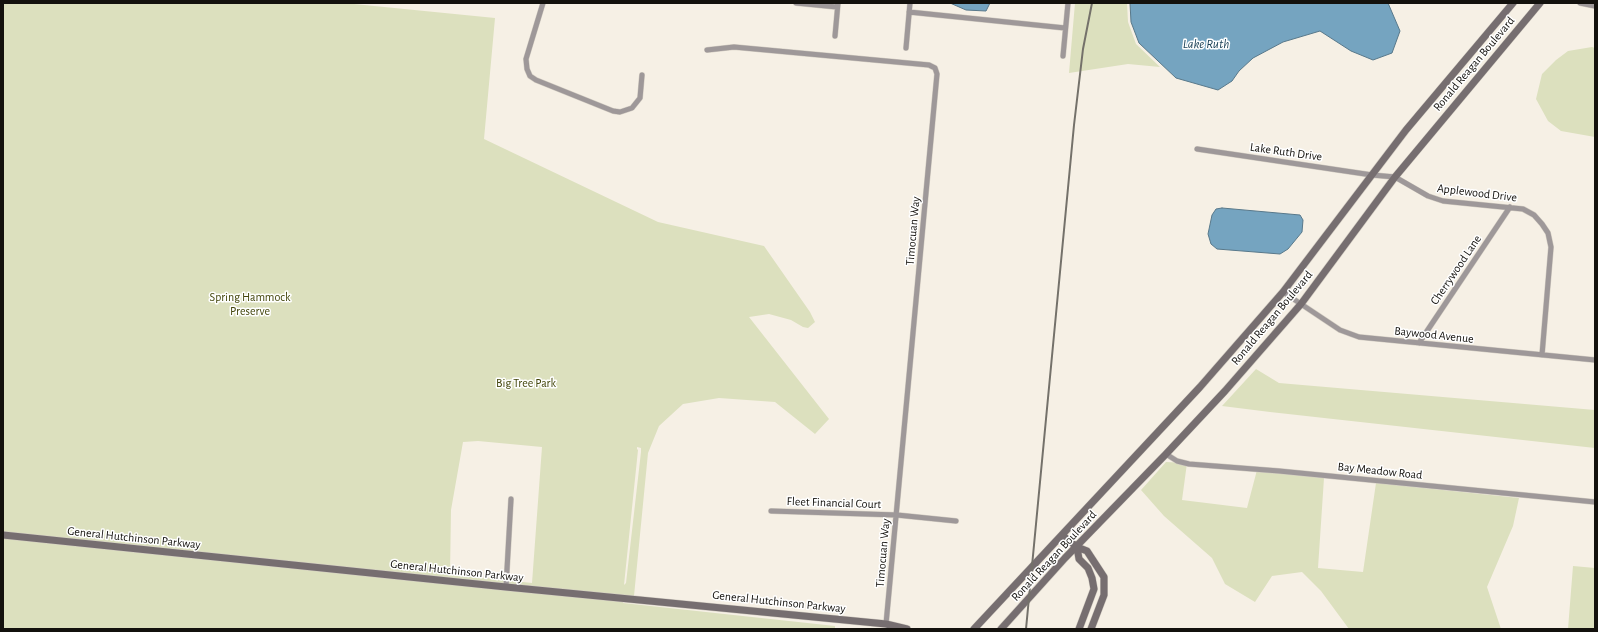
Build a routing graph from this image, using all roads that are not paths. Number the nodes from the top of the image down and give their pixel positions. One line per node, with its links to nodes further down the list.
1 (543, 3): 16 (street)
2 (796, 3): 8 (street)
3 (910, 3): 10 (street)
4 (1068, 3): 11 (street)
5 (1513, 3): 18 (main road, Ronald Reagan Boulevard)
6 (1540, 3): 19 (main road, Ronald Reagan Boulevard)
7 (1580, 3): 9 (street)
8 (838, 5): 12 (street)
9 (1595, 6)
10 (909, 12): 11 (street); 13 (street)
11 (1065, 28): 15 (street)
12 (835, 36)
13 (906, 48)
14 (707, 50): 30 (street, Timocuan Way)
15 (1063, 56)
16 (642, 75)
17 (1196, 149): 18 (street, Lake Ruth Drive)
18 (1372, 175): 19 (street, Lake Ruth Drive); 21 (main road, Ronald Reagan Boulevard)
19 (1395, 177): 20 (street, Applewood Drive); 22 (main road, Ronald Reagan Boulevard)
20 (1510, 207): 23 (street, Cherrywood Lane); 24 (street, Applewood Drive)
21 (1284, 292): 22 (street, Baywood Avenue); 33 (main road, Ronald Reagan Boulevard)
22 (1301, 304): 23 (street, Baywood Avenue); 26 (main road, Ronald Reagan Boulevard)
23 (1419, 343): 24 (street, Baywood Avenue)
24 (1542, 355): 25 (street, Baywood Avenue)
25 (1595, 360)
26 (1166, 454): 28 (street, Bay Meadow Road); 34 (main road, Ronald Reagan Boulevard)
27 (511, 499): 35 (street)
28 (1595, 502)
29 (771, 510): 30 (street, Fleet Financial Court)
30 (897, 515): 31 (street, Fleet Financial Court); 36 (street, Timocuan Way)
31 (956, 521)
32 (3, 535): 35 (main road, General Hutchinson Parkway)
33 (1062, 535): 34 (main road); 38 (main road, Ronald Reagan Boulevard)
34 (1077, 547): 39 (main road, Ronald Reagan Boulevard); 40 (main road); 41 (main road)
35 (506, 587): 36 (main road, General Hutchinson Parkway)
36 (886, 624): 37 (main road, General Hutchinson Parkway)
37 (908, 629)
38 (974, 629)
39 (1001, 629)
40 (1079, 629)
41 (1091, 629)

